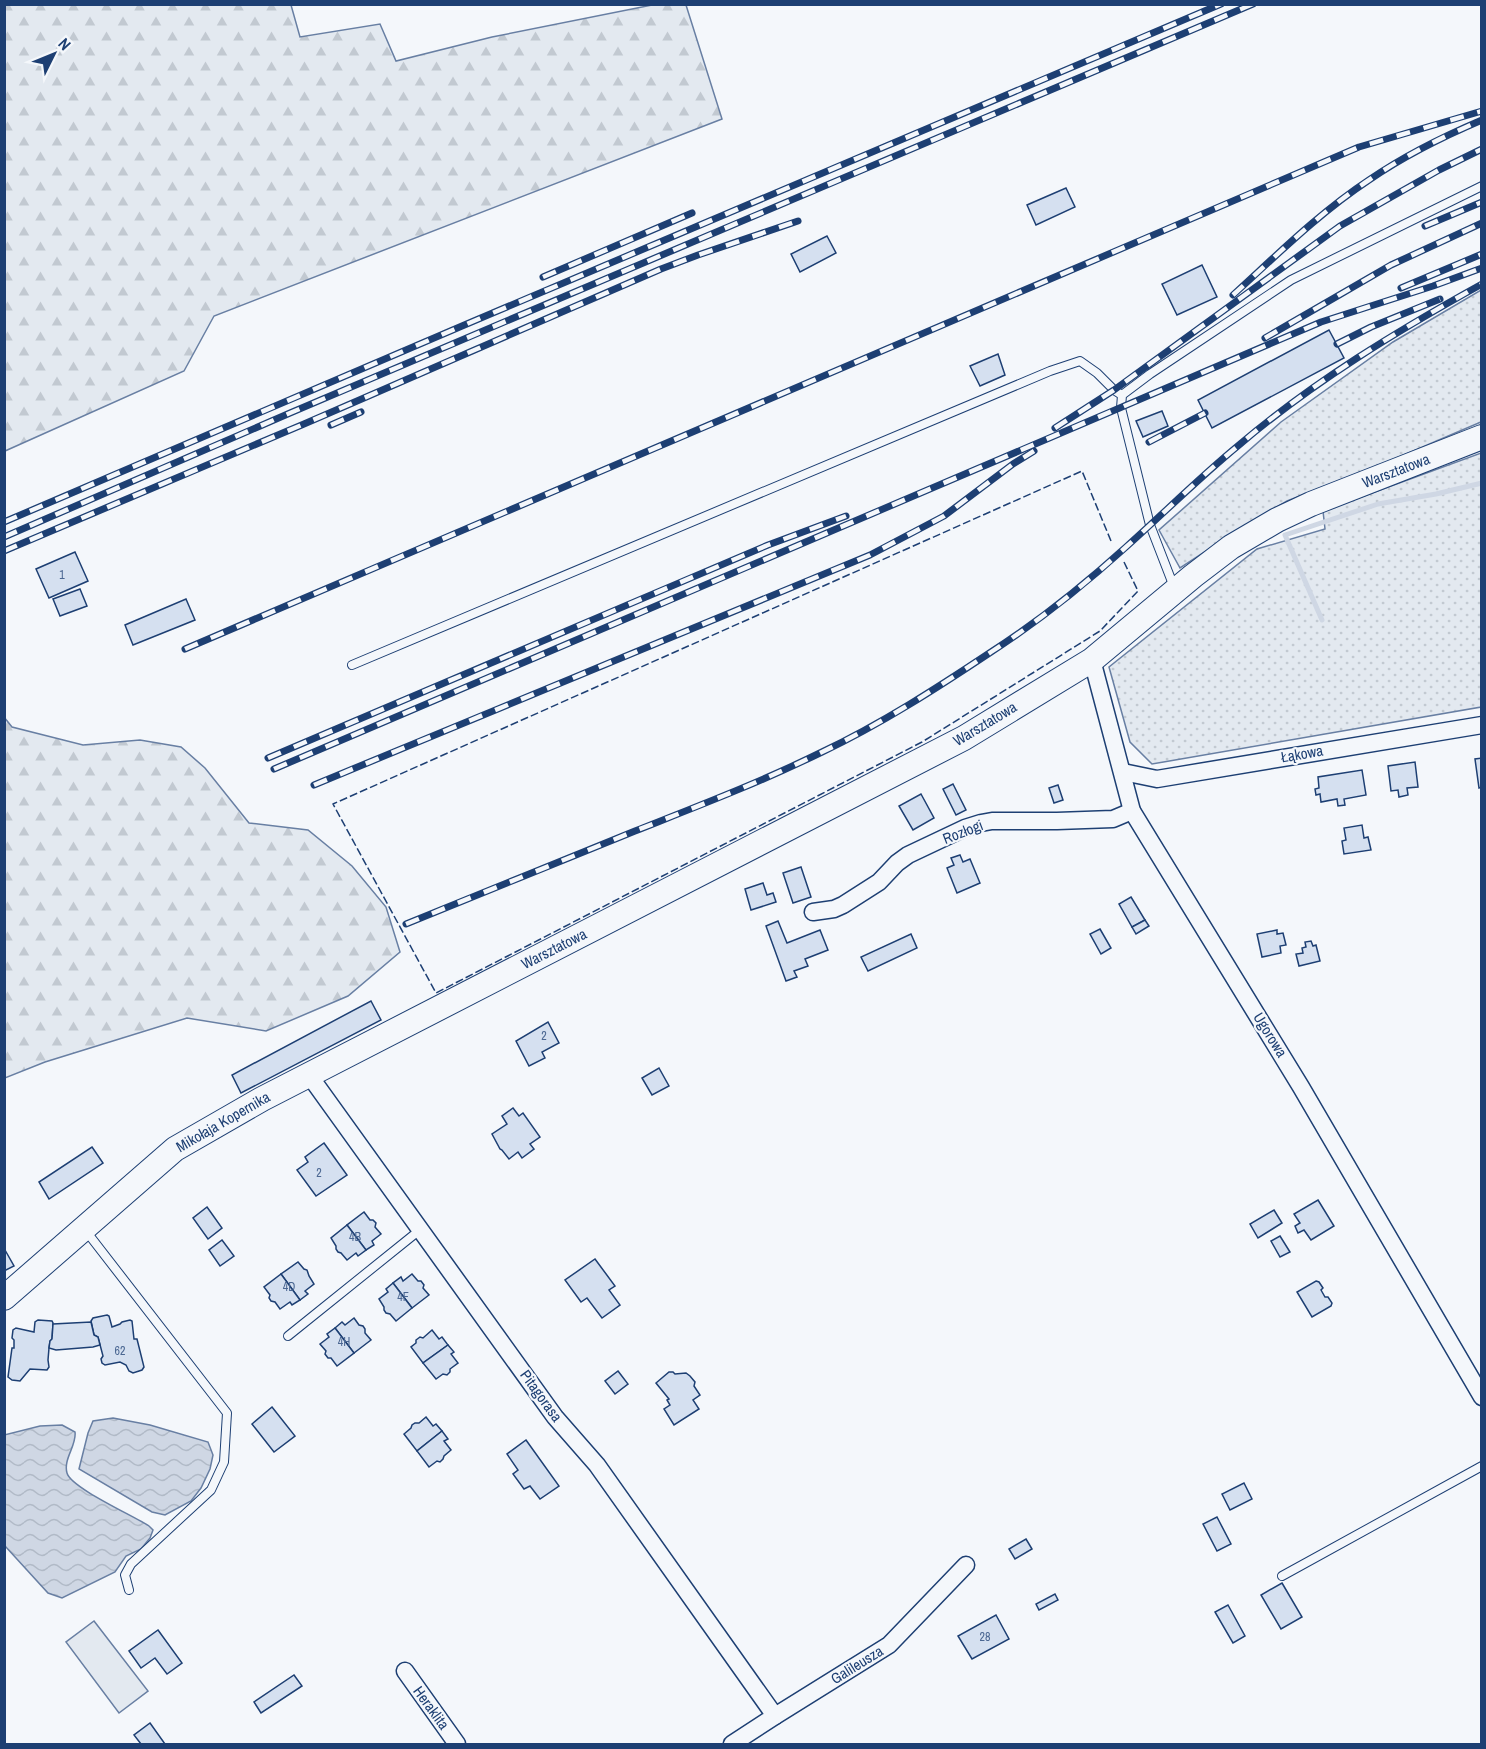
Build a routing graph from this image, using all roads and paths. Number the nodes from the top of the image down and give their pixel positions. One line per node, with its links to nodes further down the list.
1 (1482, 186): 2 (lane)
2 (1122, 395): 4 (lane); 6 (lane)
3 (1482, 437): 4 (street, Warsztatowa)
4 (1175, 590): 5 (street, Warsztatowa)
5 (1092, 660): 8 (street, Ugorowa); 11 (street, Warsztatowa)
6 (352, 665)
7 (1482, 725): 8 (street, Łąkowa)
8 (1122, 772): 9 (street, Ugorowa)
9 (1132, 811): 10 (street, Rozłogi); 17 (street, Ugorowa)
10 (813, 912)
11 (472, 991): 12 (street, Mikołaja Kopernika)
12 (309, 1075): 13 (street, Mikołaja Kopernika); 14 (street, Pitagorasa)
13 (84, 1228): 15 (street, Mikołaja Kopernika); 21 (lane)
14 (421, 1229): 16 (lane); 23 (street, Pitagorasa)
15 (4, 1298)
16 (288, 1336)
17 (1482, 1397)
18 (1482, 1466): 20 (lane)
19 (966, 1565): 23 (street, Galileusza)
20 (1282, 1576)
21 (129, 1590)
22 (405, 1671): 24 (street, Heraklita)
23 (775, 1716): 25 (street, Galileusza)
24 (457, 1744)
25 (732, 1744)

